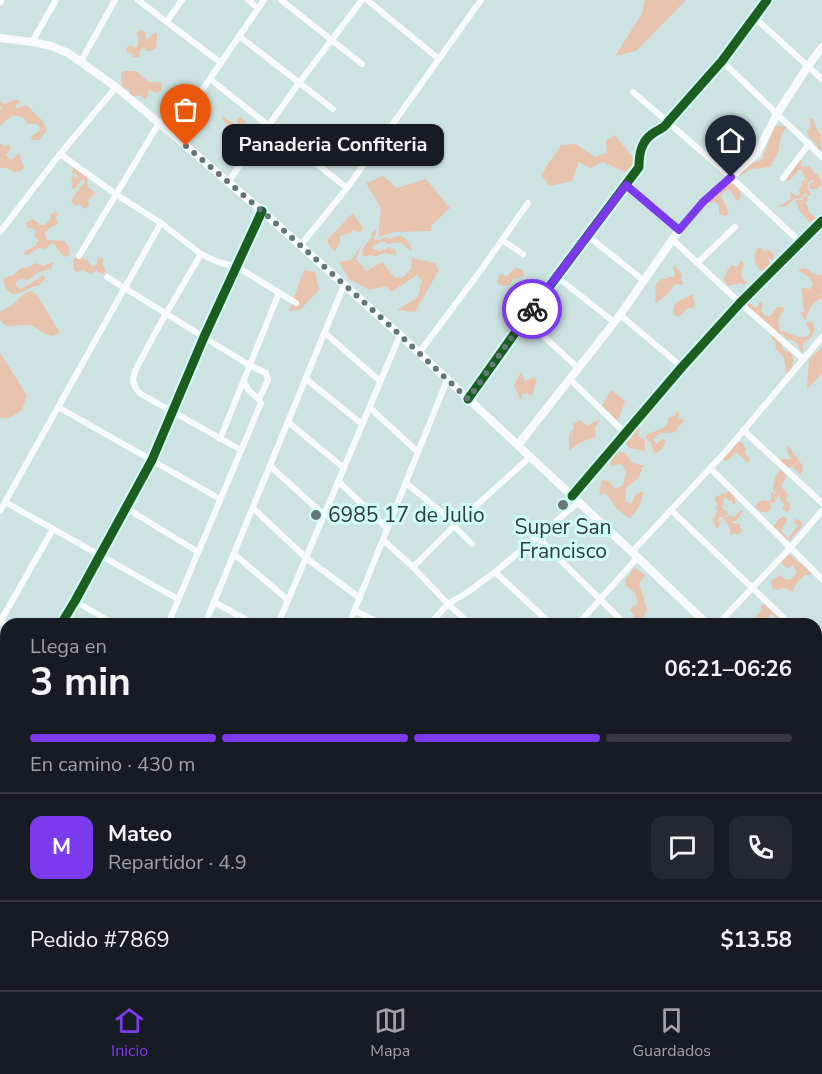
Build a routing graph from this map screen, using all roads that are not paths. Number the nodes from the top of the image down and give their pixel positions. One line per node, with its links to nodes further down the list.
1 (56, 0): 18 (street)
2 (115, 0): 21 (street)
3 (138, 0): 14 (street)
4 (182, 0): 14 (street)
5 (248, 0): 12 (street)
6 (264, 0): 12 (street)
7 (281, 0): 17 (street)
8 (362, 0): 17 (street)
9 (367, 0): 20 (street)
10 (481, 0): 20 (street)
11 (767, 0): 13 (street)
12 (258, 8): 15 (street)
13 (754, 17): 22 (street); 25 (street)
14 (167, 21): 23 (street)
15 (239, 36): 23 (street); 28 (street)
16 (0, 38): 18 (main road)
17 (332, 40): 24 (street); 28 (street)
18 (32, 42): 21 (main road)
19 (822, 47): 25 (main road)
20 (439, 59): 44 (street)
21 (81, 61): 29 (main road)
22 (722, 61): 32 (street); 33 (street)
23 (221, 63): 26 (street)
24 (362, 63)
25 (808, 66): 27 (street); 32 (main road)
26 (210, 79): 35 (street); 36 (street)
27 (822, 79)
28 (299, 83): 31 (street); 35 (street)
29 (116, 87): 34 (main road); 38 (street)
30 (633, 92): 33 (street)
31 (333, 109)
32 (777, 114): 37 (street); 40 (main road)
33 (668, 122): 40 (street); 43 (street)
34 (159, 123): 36 (main road); 45 (street)
35 (269, 126): 42 (street); 44 (street)
36 (172, 134): 42 (main road)
37 (809, 144): 39 (street); 41 (street)
38 (60, 154): 45 (street); 52 (street)
39 (822, 157)
40 (731, 177): 51 (main road); 56 (street)
41 (783, 178)
42 (228, 182): 47 (main road)
43 (626, 185): 51 (street); 53 (street)
44 (347, 188): 57 (street)
45 (117, 195): 48 (street); 60 (street)
46 (528, 203): 55 (street)
47 (262, 211): 57 (main road); 62 (street)
48 (161, 223): 58 (street); 67 (street)
49 (821, 223): 56 (street)
50 (735, 227): 61 (street)
51 (679, 230): 54 (main road)
52 (0, 232)
53 (588, 236): 63 (street); 65 (street)
54 (672, 239): 61 (street); 65 (main road)
55 (502, 240): 59 (street); 79 (street)
56 (800, 242): 70 (street)
57 (300, 246): 66 (main road)
58 (201, 254): 62 (street); 71 (street)
59 (523, 254)
60 (79, 256)
61 (697, 262): 70 (street)
62 (237, 267): 68 (street); 77 (street)
63 (557, 277): 73 (street); 74 (street)
64 (107, 278): 67 (street)
65 (643, 280): 72 (main road)
66 (344, 285): 75 (street); 76 (main road)
67 (124, 288): 71 (street); 91 (street)
68 (279, 293): 69 (street); 81 (street)
69 (296, 303)
70 (740, 303): 80 (street); 82 (street)
71 (166, 314): 77 (street); 93 (street)
72 (620, 315): 74 (main road); 82 (street)
73 (525, 319): 83 (street); 90 (street)
74 (614, 322): 83 (main road)
75 (325, 333): 84 (street); 88 (street)
76 (400, 334): 79 (main road); 88 (street)
77 (204, 337): 81 (street); 93 (street)
78 (822, 337): 80 (street)
79 (418, 353): 86 (main road)
80 (803, 359): 96 (street)
81 (249, 365): 87 (street); 89 (street)
82 (682, 367): 97 (street)
83 (578, 368): 85 (main road)
84 (306, 379): 94 (street); 95 (street)
85 (570, 379): 97 (street); 99 (main road)
86 (447, 380): 90 (main road); 101 (street)
87 (244, 381): 89 (street); 98 (street)
88 (380, 381): 92 (street)
89 (259, 399): 100 (street)
90 (468, 399): 99 (main road)
91 (58, 407): 103 (street); 111 (street)
92 (369, 407): 95 (street); 101 (street)
93 (172, 411): 98 (street); 103 (street)
94 (288, 422): 104 (street); 105 (street)
95 (362, 424): 105 (street)
96 (743, 430): 106 (street); 113 (street)
97 (626, 433): 109 (street)
98 (220, 439): 100 (street)
99 (518, 445): 102 (main road)
100 (241, 450): 110 (street)
101 (418, 452): 108 (street)
102 (531, 456): 109 (main road); 120 (street)
103 (152, 460): 110 (street); 114 (street)
104 (270, 466): 115 (street); 119 (street)
105 (344, 468): 107 (street)
106 (710, 468): 116 (street); 126 (street)
107 (338, 481): 119 (street); 122 (street)
108 (406, 483): 120 (street); 122 (street)
109 (572, 496): 112 (main road)
110 (220, 499): 127 (street)
111 (5, 502): 117 (street); 121 (street)
112 (579, 502): 123 (street); 129 (main road)
113 (822, 503)
114 (126, 508): 127 (street); 130 (street)
115 (253, 508): 128 (street); 131 (street)
116 (671, 510): 129 (street); 135 (street)
117 (0, 511)
118 (822, 511): 126 (street)
119 (324, 515): 131 (street)
120 (455, 525): 125 (street); 132 (street)
121 (52, 529): 130 (street); 144 (street)
122 (388, 529): 124 (street)
123 (537, 537): 133 (street); 138 (street)
124 (383, 540): 132 (street); 136 (street)
125 (472, 544)
126 (790, 548): 134 (street); 135 (street)
127 (198, 552): 137 (street)
128 (234, 554): 139 (street); 141 (street)
129 (635, 554): 138 (street); 158 (main road)
130 (100, 555): 137 (street); 140 (street)
131 (306, 558): 136 (street); 139 (street)
132 (413, 567): 142 (street)
133 (495, 572): 142 (street); 155 (street)
134 (822, 579)
135 (751, 588): 159 (street); 160 (street)
136 (360, 598): 143 (street)
137 (178, 599): 147 (street)
138 (599, 599): 156 (street); 157 (street)
139 (288, 600): 150 (street)
140 (75, 601): 145 (street); 146 (street)
141 (214, 602): 148 (street); 149 (street)
142 (448, 604): 153 (street); 154 (street)
143 (355, 611): 151 (street); 152 (street)
144 (2, 618)
145 (65, 618)
146 (104, 618)
147 (170, 618)
148 (207, 618)
149 (243, 618)
150 (280, 618)
151 (352, 618)
152 (370, 618)
153 (435, 618)
154 (463, 618)
155 (545, 618)
156 (583, 618)
157 (619, 618)
158 (700, 618)
159 (724, 618)
160 (784, 618)

